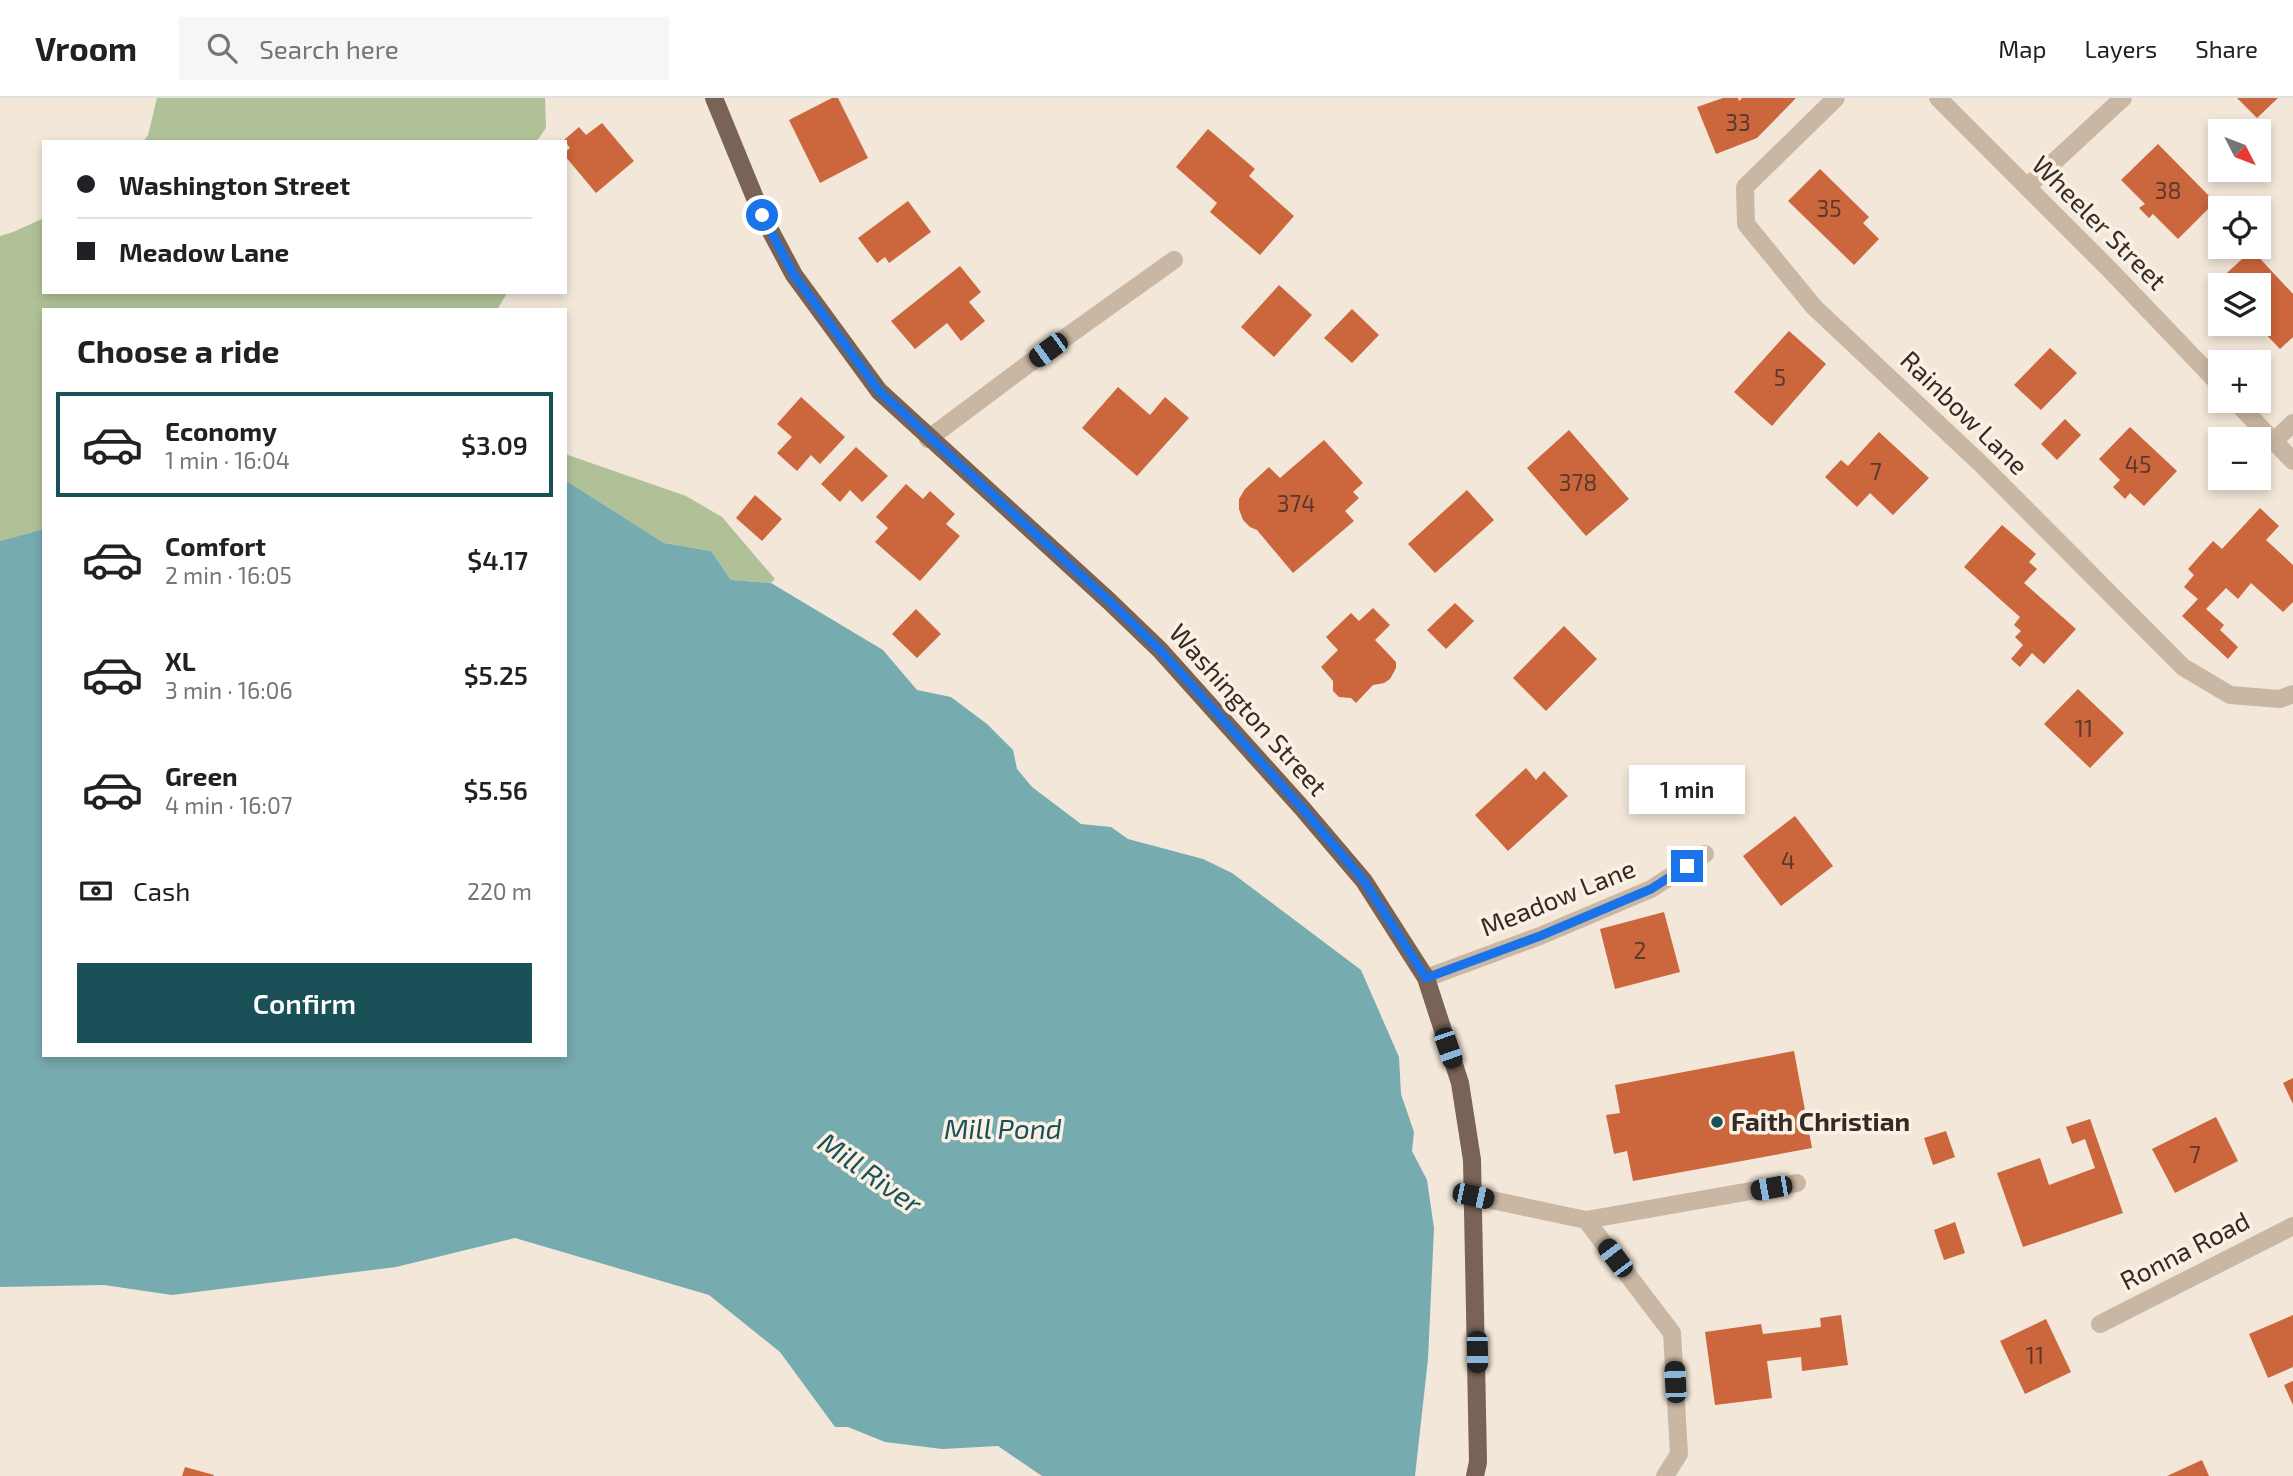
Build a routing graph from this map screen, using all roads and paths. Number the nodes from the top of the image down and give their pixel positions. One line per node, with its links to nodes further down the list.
1 (713, 98): 10 (main road, Washington Street)
2 (1836, 98): 13 (street, Rainbow Lane)
3 (1938, 98): 5 (street, Wheeler Street)
4 (2123, 98): 5 (street)
5 (2027, 187): 7 (street, Wheeler Street)
6 (1174, 260): 10 (street)
7 (2208, 373)
8 (2247, 413): 11 (street)
9 (2293, 423): 11 (street)
10 (928, 439): 15 (main road, Washington Street)
11 (2274, 441): 12 (street)
12 (2293, 461)
13 (2293, 695)
14 (1704, 854): 15 (street, Meadow Lane)
15 (1426, 978): 17 (main road, Washington Street)
16 (1797, 1183): 18 (street)
17 (1473, 1196): 18 (street); 21 (main road, Washington Street)
18 (1586, 1220): 22 (street)
19 (2293, 1226): 20 (street, Ronna Road)
20 (2100, 1324)
21 (1475, 1476)
22 (1665, 1476)

